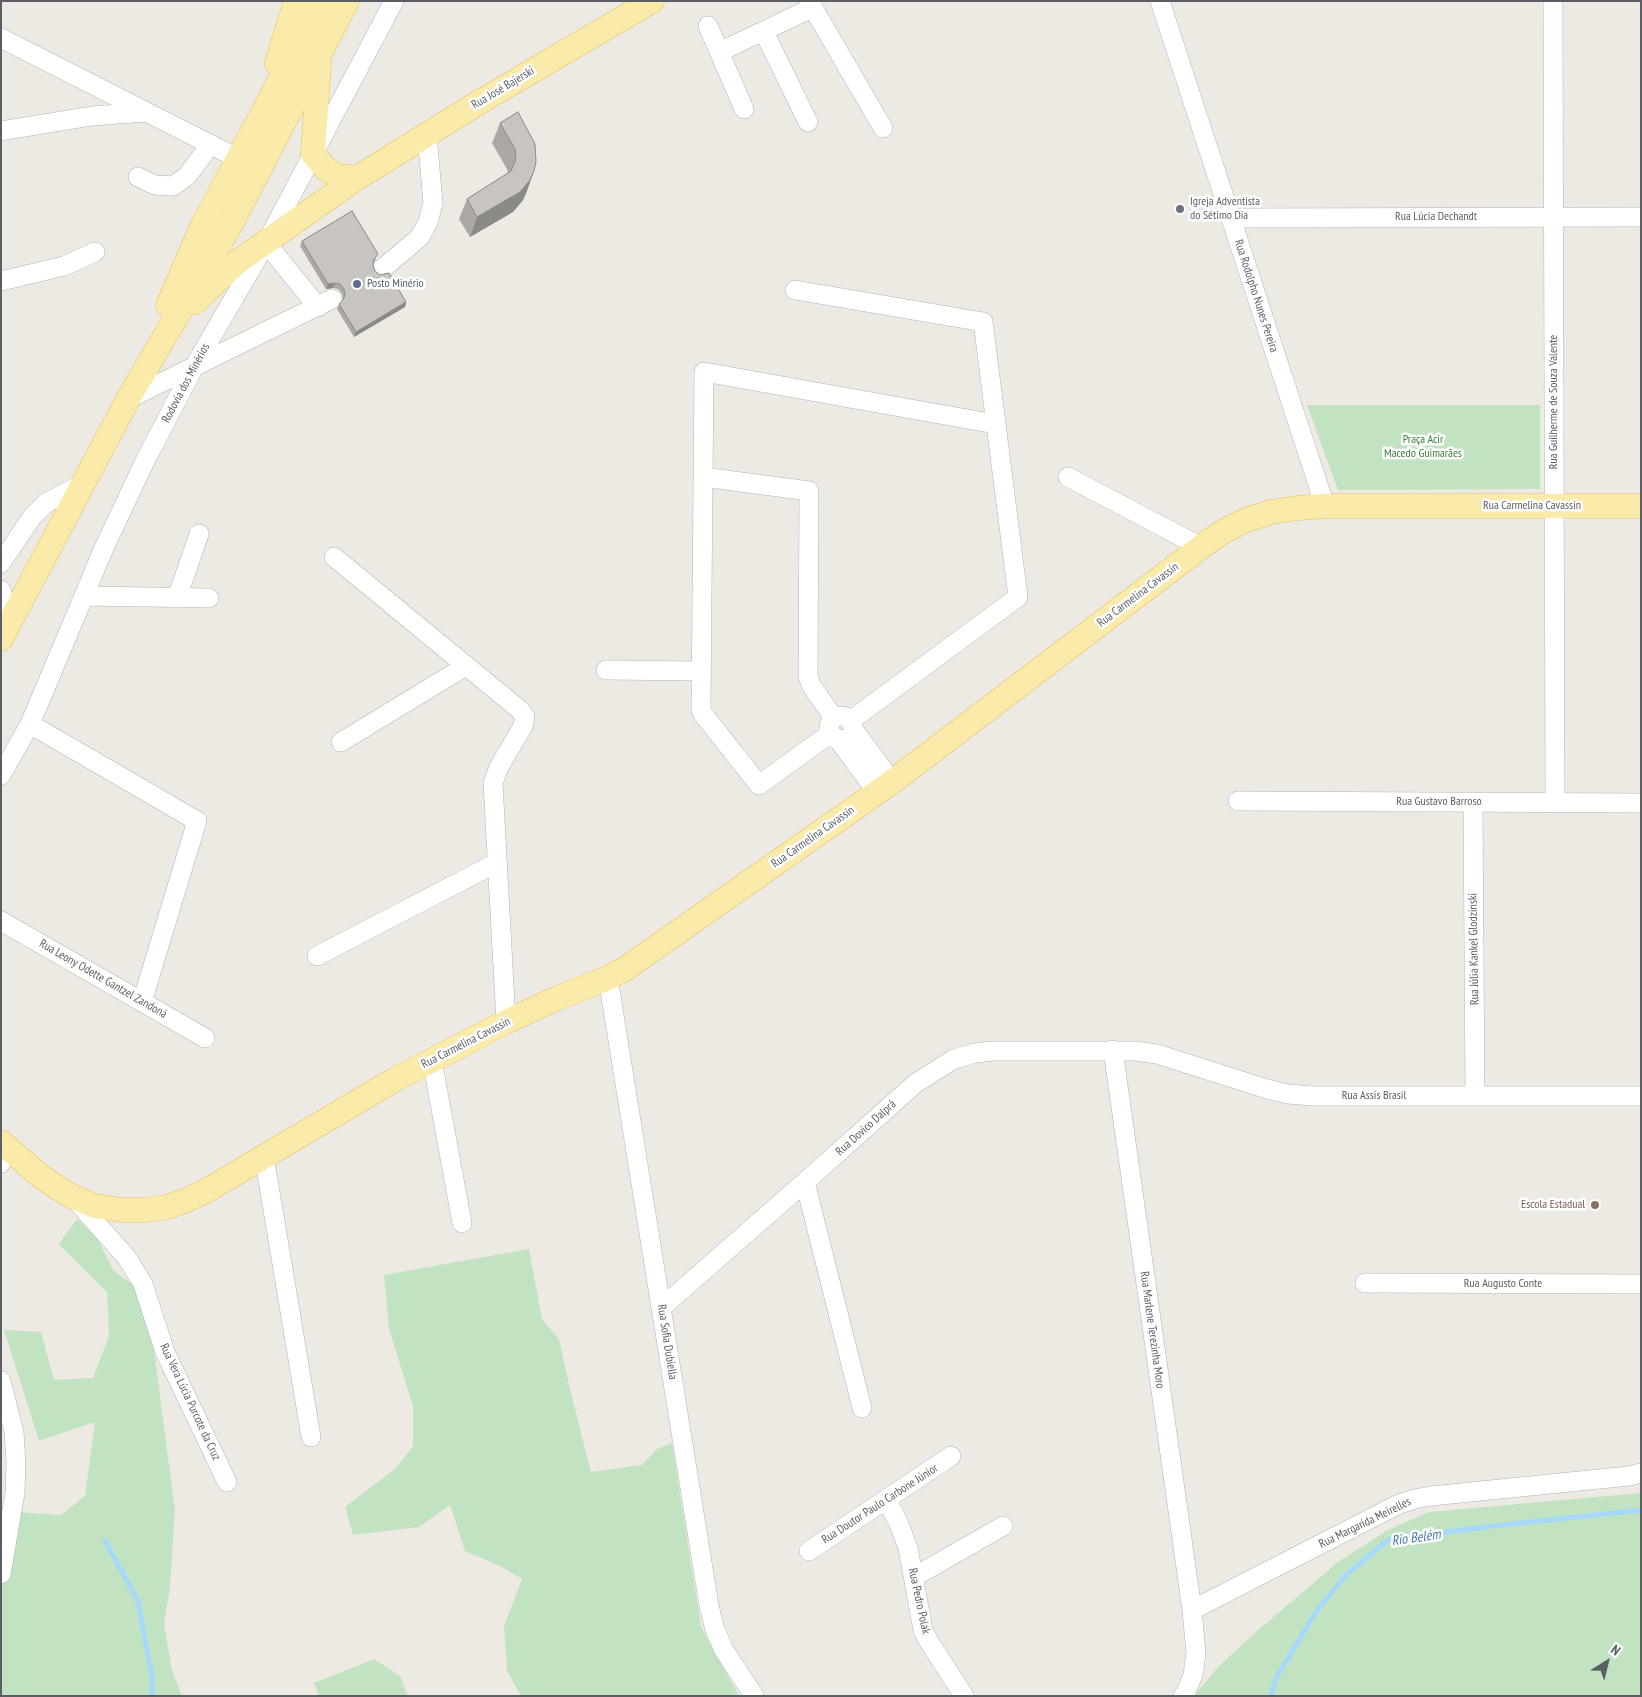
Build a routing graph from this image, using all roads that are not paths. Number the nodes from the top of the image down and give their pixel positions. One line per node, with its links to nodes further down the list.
1 (296, 1): 16 (main road)
2 (322, 1): 16 (main road)
3 (347, 1): 12 (main road)
4 (394, 1): 22 (street, Rodovia dos Minérios)
5 (652, 1): 20 (main road, Rua José Bajerski)
6 (1160, 1): 29 (street, Rua Rodolpho Nunes Pereira)
7 (1553, 1): 27 (street, Rua Guilherme de Souza Valente)
8 (810, 5): 10 (street); 18 (street)
9 (708, 26): 13 (street)
10 (764, 32): 13 (street); 17 (street)
11 (1, 38): 15 (street)
12 (320, 51): 22 (main road); 30 (main road)
13 (719, 52): 14 (street)
14 (744, 108)
15 (146, 112): 19 (street); 21 (street)
16 (260, 117): 23 (main road)
17 (808, 122)
18 (883, 128)
19 (1, 131)
20 (427, 134): 25 (main road, Rua José Bajerski); 33 (street)
21 (211, 144): 23 (street); 24 (street)
22 (313, 154): 25 (main road); 31 (street, Rodovia dos Minérios)
23 (238, 159): 26 (main road)
24 (138, 177)
25 (357, 178): 31 (main road, Rua José Bajerski)
26 (218, 198): 30 (main road); 38 (main road)
27 (1553, 217): 28 (street, Rua Lúcia Dechandt); 29 (street, Rua Lúcia Dechandt); 44 (street, Rua Guilherme de Souza Valente)
28 (1641, 217)
29 (1230, 218): 43 (street, Rua Rodolpho Nunes Pereira)
30 (231, 224): 31 (main road); 36 (main road)
31 (266, 243): 36 (main road, Rua José Bajerski); 37 (street, Rodovia dos Minérios); 37 (street)
32 (95, 252): 34 (street)
33 (382, 269)
34 (1, 281)
35 (795, 290): 39 (street)
36 (162, 341): 38 (main road)
37 (194, 366): 38 (street); 51 (street, Rodovia dos Minérios)
38 (128, 399): 42 (main road)
39 (995, 424): 40 (street); 59 (street)
40 (703, 477): 57 (street); 59 (street)
41 (1068, 477): 47 (street)
42 (84, 483): 49 (street); 54 (main road)
43 (1325, 506): 44 (main road, Rua Carmelina Cavassin); 47 (main road, Rua Carmelina Cavassin)
44 (1554, 506): 45 (main road, Rua Carmelina Cavassin); 65 (street, Rua Guilherme de Souza Valente)
45 (1641, 506)
46 (199, 534): 52 (street)
47 (1201, 546): 62 (main road, Rua Carmelina Cavassin)
48 (334, 557): 55 (street)
49 (1, 563)
50 (1, 590): 54 (street)
51 (84, 596): 52 (street); 58 (street, Rodovia dos Minérios)
52 (177, 598): 53 (street)
53 (209, 598)
54 (6, 630)
55 (466, 666): 60 (street); 67 (street)
56 (606, 670): 57 (street)
57 (700, 670): 59 (street)
58 (30, 724): 61 (street, Rodovia dos Minérios); 71 (street)
59 (841, 728): 62 (street)
60 (341, 742)
61 (1, 775)
62 (884, 787): 70 (main road, Rua Carmelina Cavassin)
63 (1238, 801): 64 (street, Rua Gustavo Barroso)
64 (1473, 802): 65 (street, Rua Gustavo Barroso); 76 (street, Rua Júlia Kankel Glodzinski)
65 (1555, 802): 66 (street, Rua Gustavo Barroso)
66 (1641, 802)
67 (496, 863): 69 (street); 72 (street)
68 (1, 921): 71 (street, Rua Leony Odette Gantzel Zandoná)
69 (318, 956)
70 (608, 978): 72 (main road, Rua Carmelina Cavassin); 85 (street, Rua Sofia Dubiella)
71 (142, 1002): 73 (street, Rua Leony Odette Gantzel Zandoná)
72 (506, 1022): 75 (main road, Rua Carmelina Cavassin)
73 (205, 1038)
74 (1113, 1050): 76 (street, Rua Assis Brasil); 80 (street, Rua Dovico Dalprá); 97 (street, Rua Marlene Terezinha Moro)
75 (432, 1060): 79 (main road, Rua Carmelina Cavassin); 82 (street)
76 (1475, 1096): 77 (street, Rua Assis Brasil)
77 (1641, 1096)
78 (2, 1150): 81 (main road, Rua Carmelina Cavassin)
79 (264, 1156): 81 (main road, Rua Carmelina Cavassin); 88 (street)
80 (806, 1182): 85 (street, Rua Dovico Dalprá); 87 (street)
81 (73, 1197): 91 (street, Rua Vera Lúcia Purcote da Cruz)
82 (462, 1223)
83 (1365, 1283): 84 (street, Rua Augusto Conte)
84 (1641, 1284)
85 (662, 1308): 98 (street, Rua Sofia Dubiella)
86 (1, 1381): 95 (street)
87 (862, 1408)
88 (311, 1438)
89 (951, 1456): 92 (street, Rua Doutor Paulo Carbone Júnior)
90 (1641, 1473): 97 (street, Rua Margarida Meirelles)
91 (227, 1482)
92 (886, 1499): 94 (street, Rua Doutor Paulo Carbone Júnior); 96 (street, Rua Pedro Polak)
93 (1003, 1526): 96 (street)
94 (808, 1551)
95 (1, 1574)
96 (914, 1578): 99 (street, Rua Pedro Polak)
97 (1192, 1610): 100 (street, Rua Marlene Terezinha Moro)
98 (754, 1696)
99 (964, 1696)
100 (1183, 1696)

